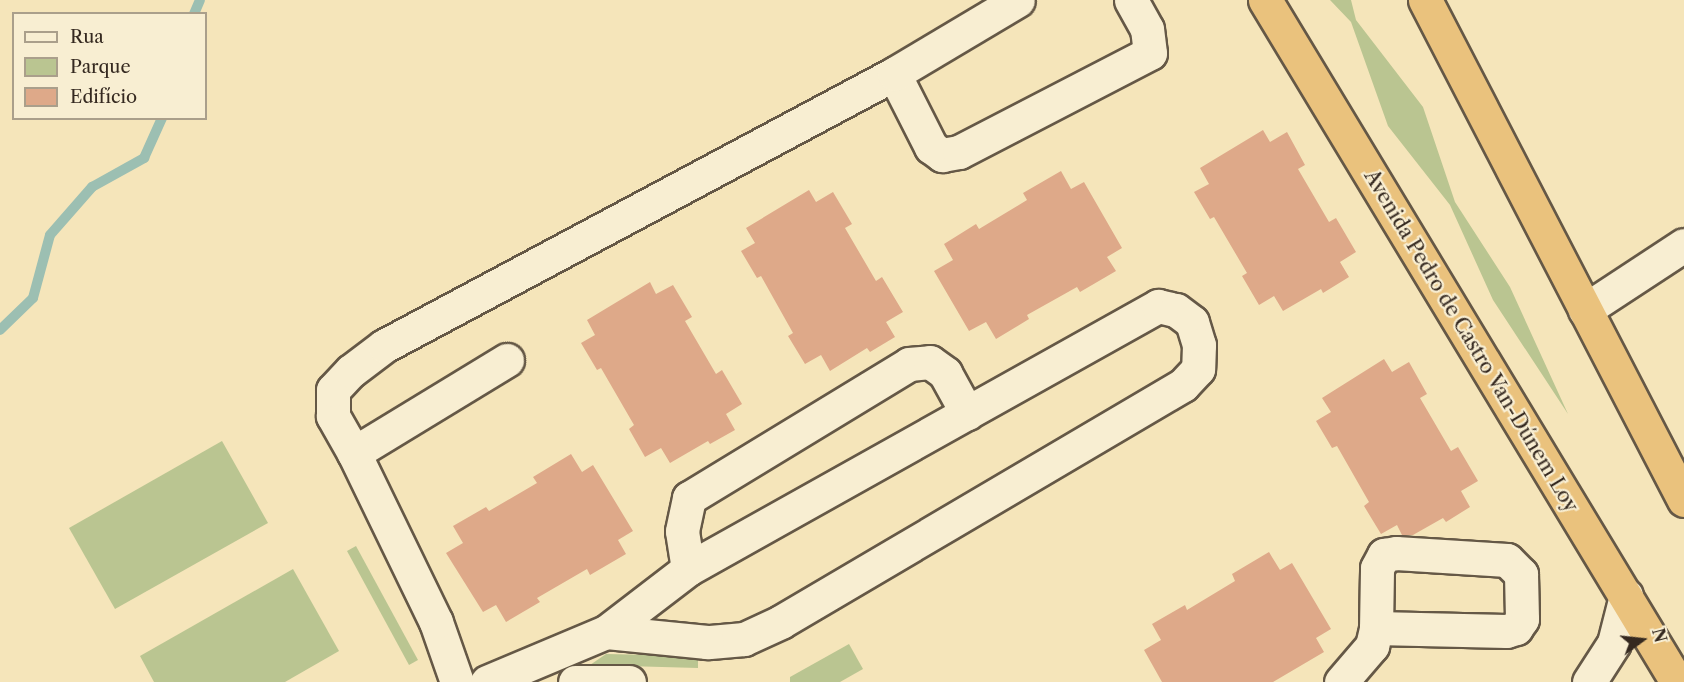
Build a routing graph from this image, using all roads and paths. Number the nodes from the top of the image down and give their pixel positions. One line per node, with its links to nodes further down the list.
1 (1018, 0): 5 (street)
2 (1131, 0): 5 (street)
3 (1265, 0): 13 (highway, Avenida Pedro de Castro Van-Dúnem Loy)
4 (1425, 0): 7 (highway)
5 (894, 74): 10 (street)
6 (1684, 245): 7 (street)
7 (1585, 310): 11 (highway)
8 (507, 360): 10 (street)
9 (968, 413): 12 (street); 12 (street); 15 (street)
10 (354, 453): 16 (street)
11 (1684, 500)
12 (688, 569): 15 (street)
13 (1626, 596): 21 (street); 22 (highway, Avenida Pedro de Castro Van-Dúnem Loy)
14 (1376, 628): 20 (street)
15 (606, 632): 17 (street)
16 (457, 682)
17 (487, 682)
18 (575, 682): 19 (street)
19 (629, 682)
20 (1341, 682)
21 (1588, 682)
22 (1677, 682)

